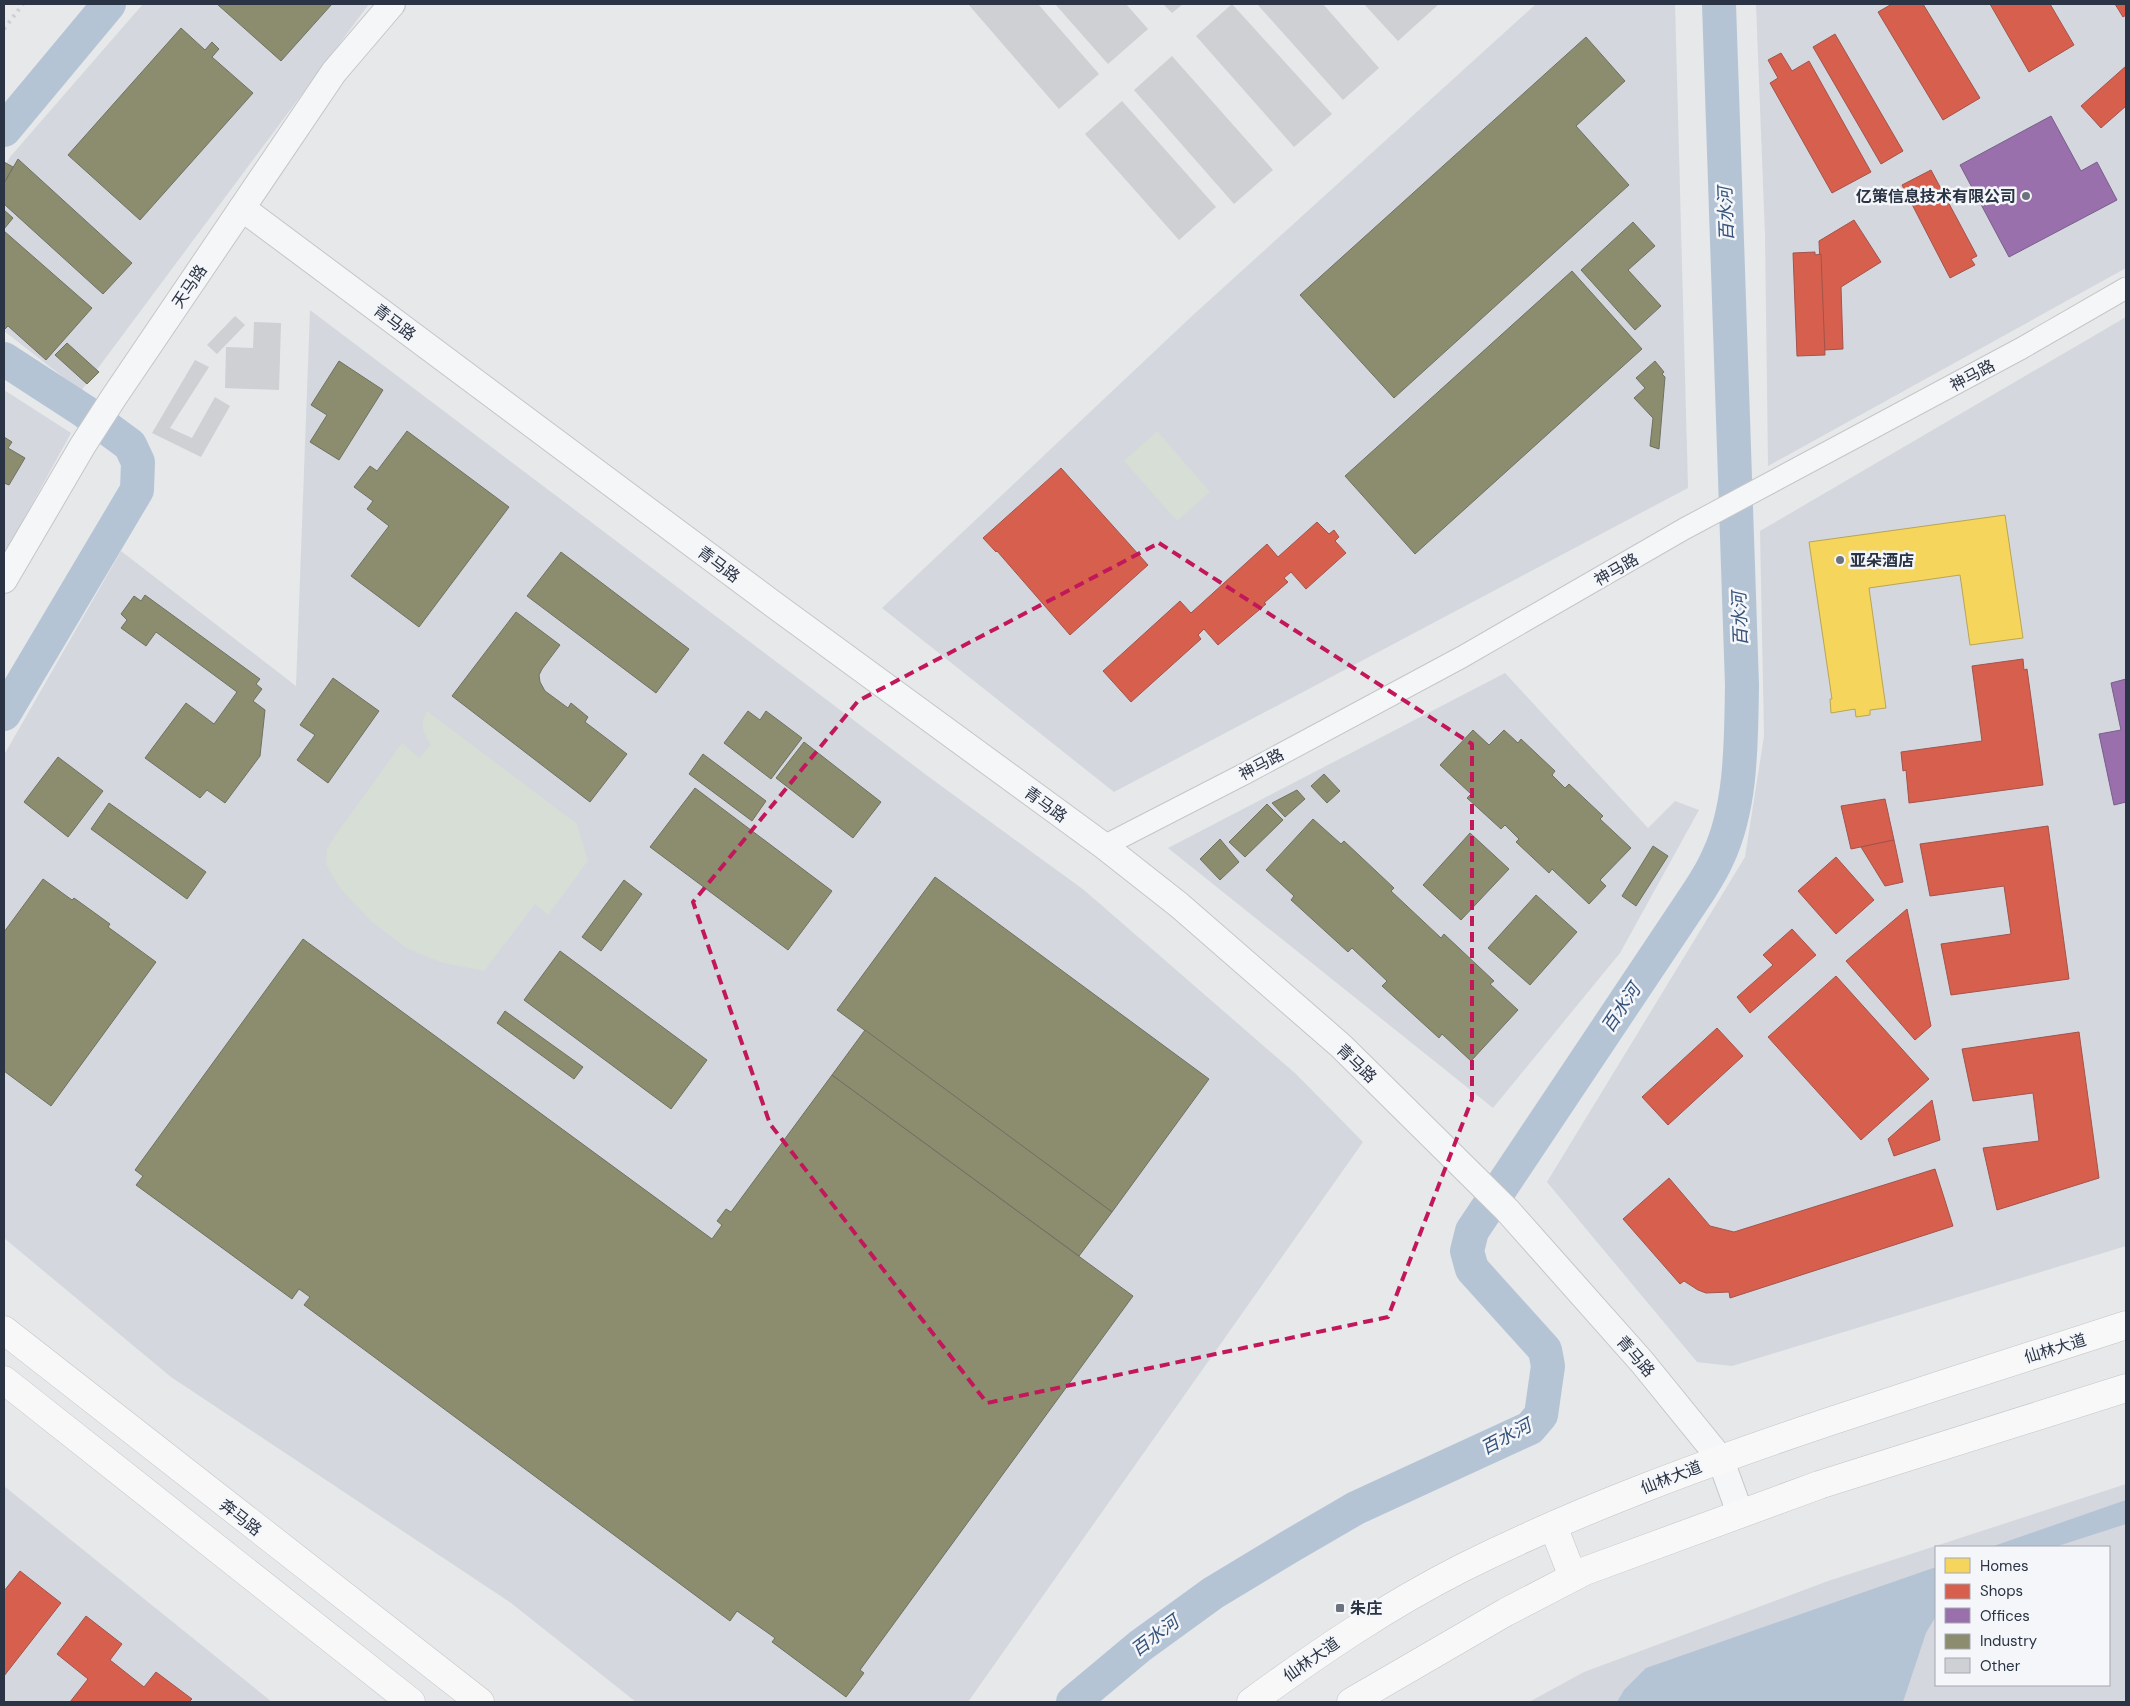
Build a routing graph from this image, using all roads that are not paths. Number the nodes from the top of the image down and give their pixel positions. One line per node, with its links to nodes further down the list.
1 (392, 4): 2 (street, 天马路)
2 (242, 208): 4 (street, 天马路); 5 (street, 青马路)
3 (2126, 288): 5 (street, 神马路)
4 (4, 580)
5 (1104, 846): 10 (street, 青马路)
6 (2126, 1325): 10 (main road, 仙林大道)
7 (4, 1330): 15 (main road, 奔马路)
8 (4, 1380): 14 (main road)
9 (2126, 1388): 11 (main road)
10 (1720, 1458): 11 (street, 青马路); 12 (main road, 仙林大道)
11 (1740, 1513): 13 (main road)
12 (1552, 1526): 13 (main road); 16 (main road, 仙林大道)
13 (1573, 1577): 17 (main road)
14 (410, 1702)
15 (480, 1702)
16 (1251, 1702)
17 (1351, 1702)

